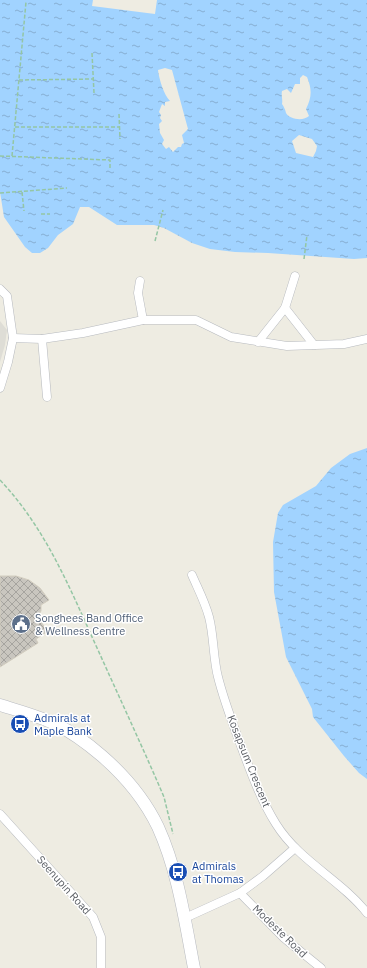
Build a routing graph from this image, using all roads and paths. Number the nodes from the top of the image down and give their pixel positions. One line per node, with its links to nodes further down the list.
1 (26, 2): 4 (path)
2 (92, 53): 3 (path)
3 (94, 79): 4 (path); 5 (path)
4 (19, 80): 7 (path)
5 (94, 93)
6 (119, 114): 8 (path)
7 (15, 127): 8 (path); 11 (path)
8 (120, 127): 9 (path)
9 (120, 139)
10 (0, 156): 11 (path)
11 (12, 156): 12 (path)
12 (110, 170)
13 (67, 188): 14 (path)
14 (22, 192): 15 (path); 17 (path)
15 (0, 193)
16 (163, 210): 21 (path)
17 (24, 211)
18 (41, 214): 19 (path)
19 (50, 214)
20 (307, 235): 22 (path)
21 (155, 241)
22 (304, 259)
23 (295, 276): 26 (street)
24 (140, 281): 27 (street)
25 (0, 289): 28 (street)
26 (285, 308): 31 (street); 32 (street)
27 (143, 320): 29 (street); 31 (street)
28 (13, 338): 29 (street); 33 (street)
29 (42, 339): 34 (street)
30 (367, 339): 32 (street)
31 (258, 342): 32 (street)
32 (314, 345)
33 (0, 388)
34 (47, 397)
35 (0, 480): 39 (path)
36 (192, 575): 40 (street, Kosapsum Crescent)
37 (0, 706): 43 (main road)
38 (0, 814): 44 (street, Seenupin Road)
39 (174, 840)
40 (295, 848): 41 (street); 42 (street, Kosapsum Crescent)
41 (240, 893): 43 (street); 46 (street, Modeste Road)
42 (367, 913)
43 (185, 918): 45 (main road)
44 (101, 968)
45 (194, 968)
46 (321, 968)

